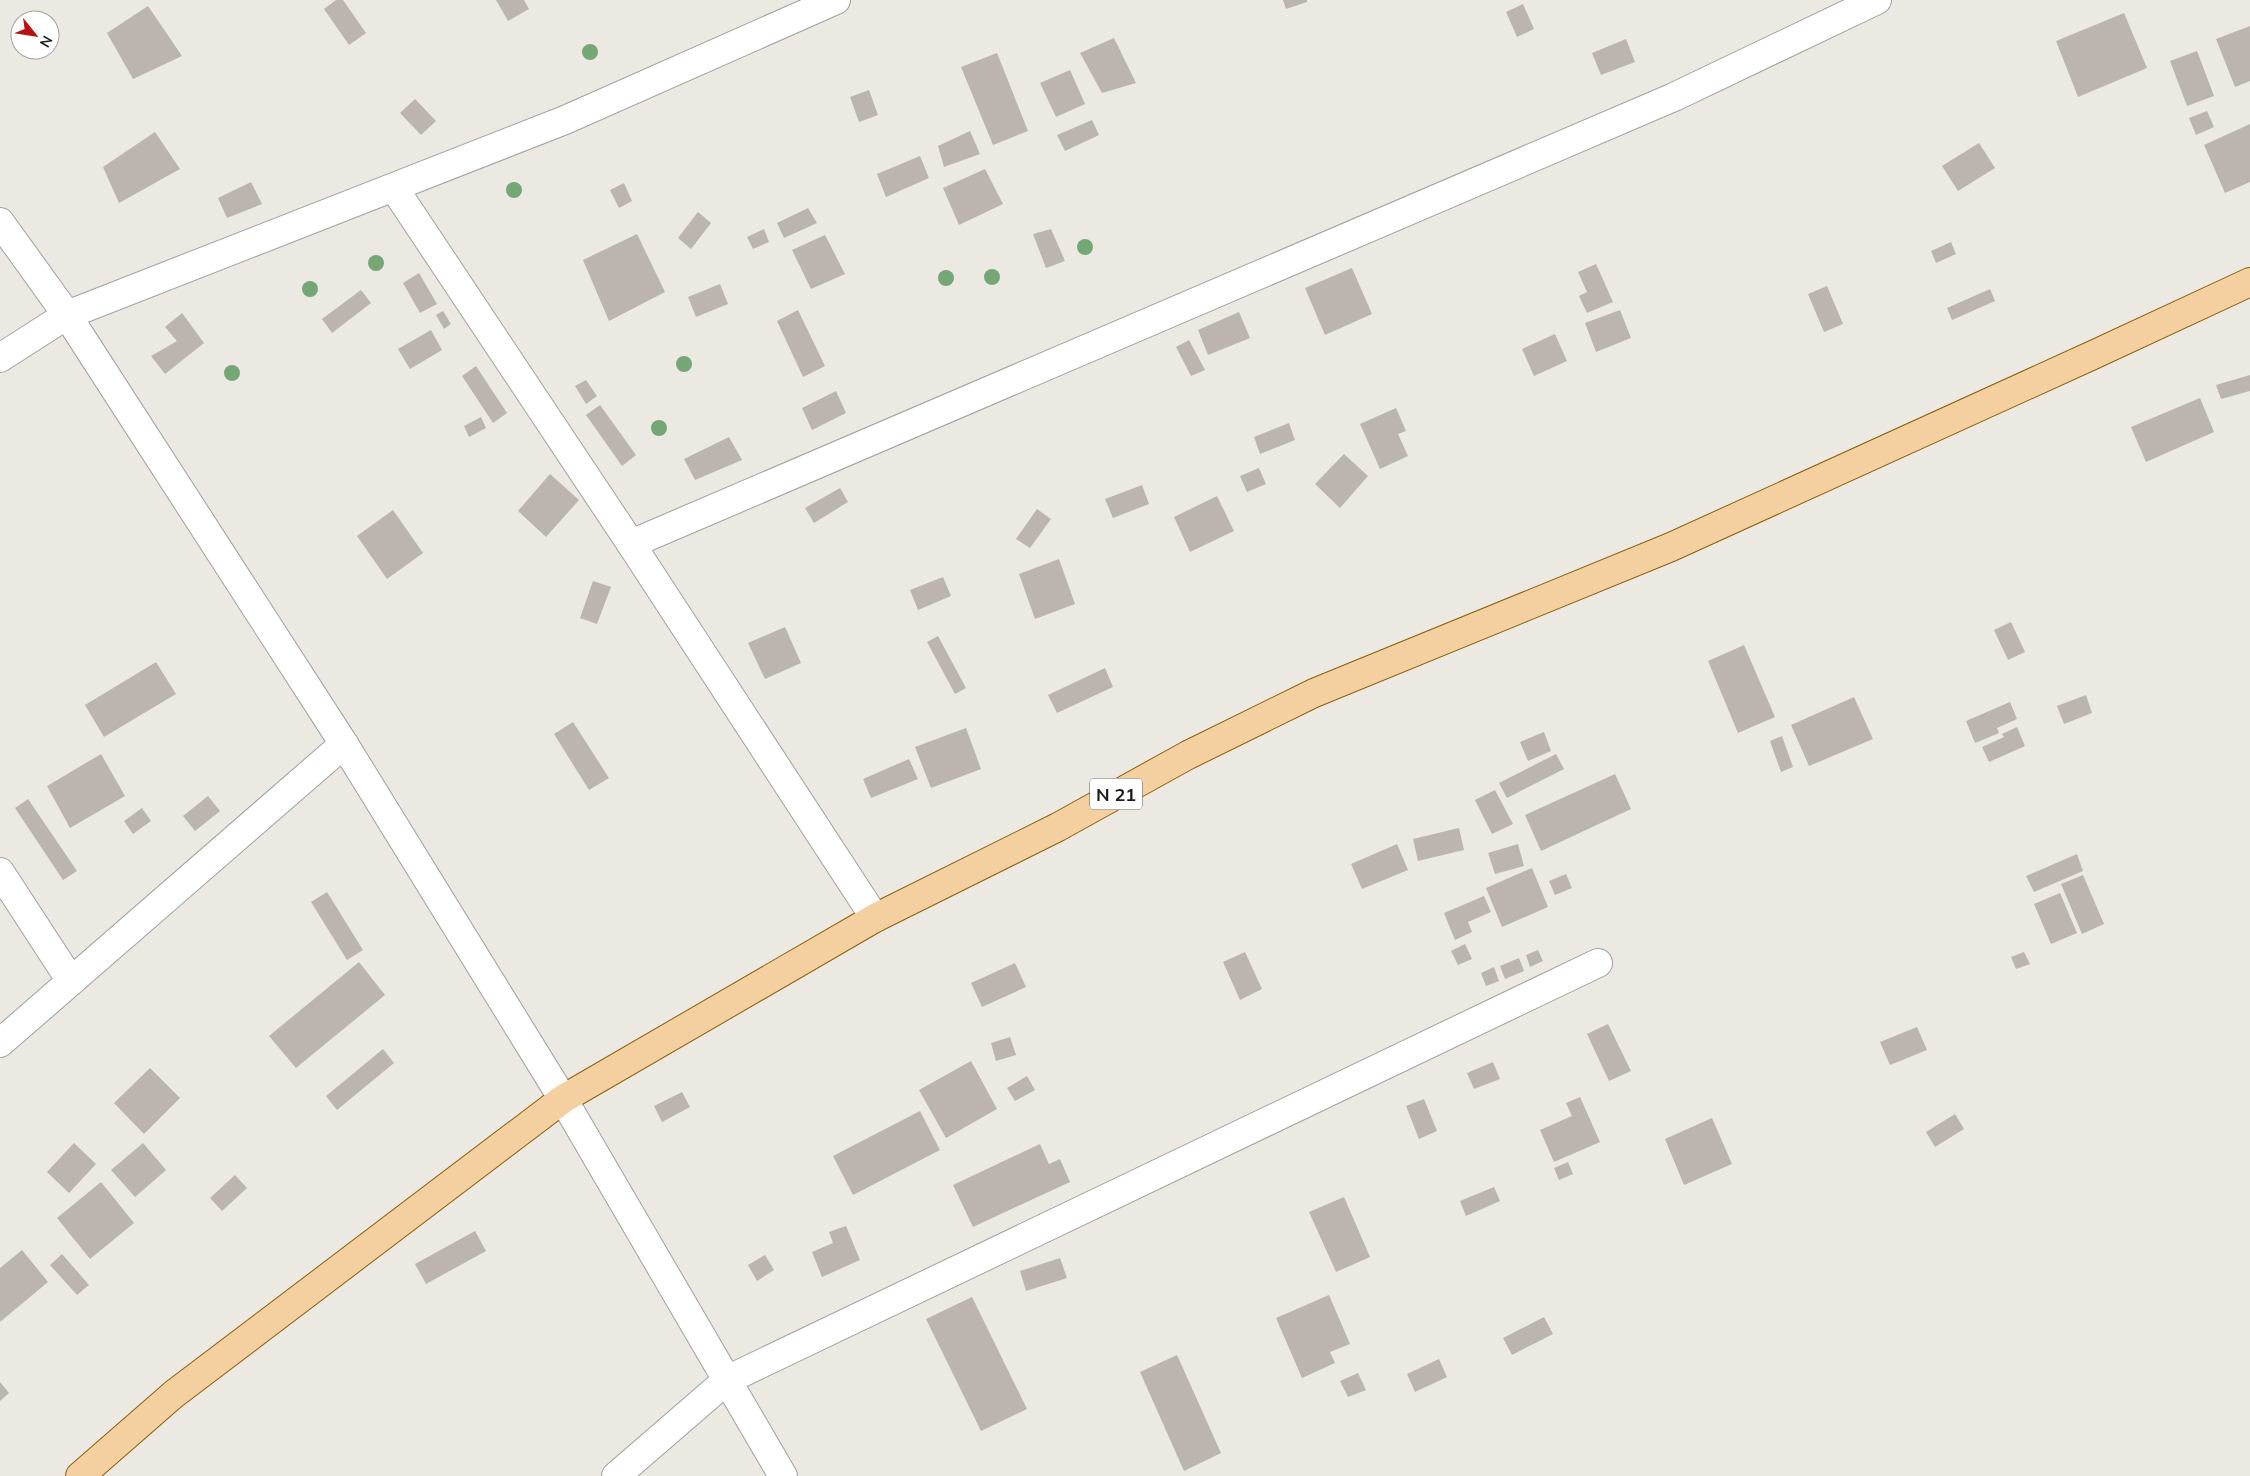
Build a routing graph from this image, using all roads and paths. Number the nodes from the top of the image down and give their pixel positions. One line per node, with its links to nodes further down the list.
1 (836, 0): 3 (street)
2 (1877, 0): 8 (street)
3 (394, 188): 6 (street); 8 (street)
4 (0, 222): 6 (street)
5 (2250, 282): 11 (main road, N 21)
6 (67, 315): 7 (street); 9 (street)
7 (0, 358)
8 (631, 544): 11 (street)
9 (344, 744): 13 (street); 15 (street)
10 (0, 872): 13 (street)
11 (876, 918): 15 (main road, N 21)
12 (1598, 964): 16 (street)
13 (70, 982): 14 (street)
14 (0, 1043)
15 (563, 1100): 16 (street); 17 (main road, N 21)
16 (727, 1380): 18 (street); 19 (street)
17 (80, 1476)
18 (616, 1476)
19 (783, 1476)

